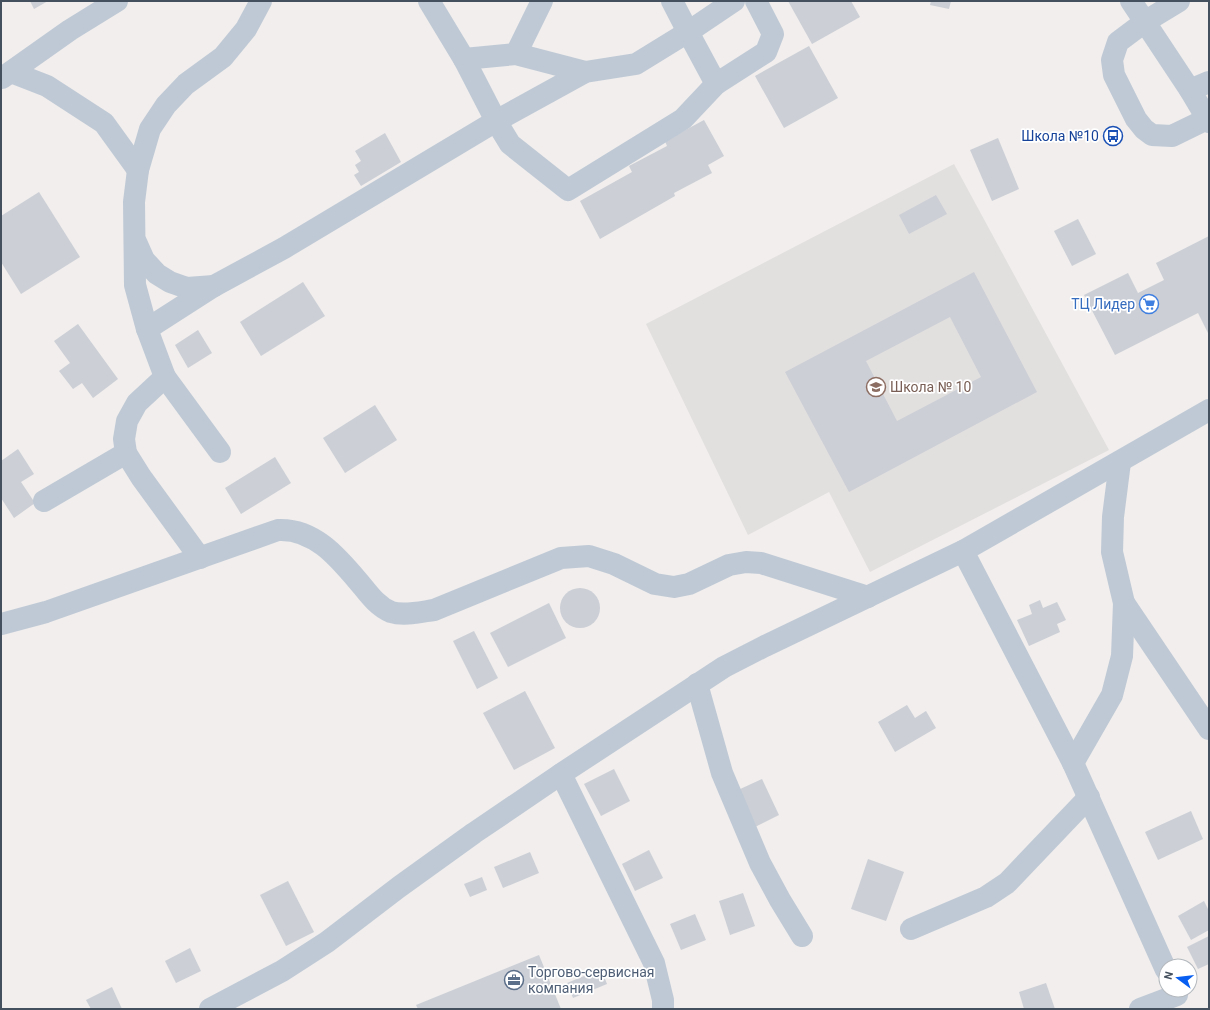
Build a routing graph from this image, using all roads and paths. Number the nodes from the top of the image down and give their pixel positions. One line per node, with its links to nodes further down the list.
1 (117, 1): 15 (street)
2 (261, 1): 20 (street)
3 (429, 1): 13 (street)
4 (542, 1): 12 (street)
5 (672, 1): 11 (street)
6 (734, 1): 11 (street)
7 (756, 1): 16 (street)
8 (1131, 1): 10 (street)
9 (1179, 1): 10 (street)
10 (1146, 21): 17 (street); 19 (street)
11 (688, 32): 14 (street); 16 (street)
12 (516, 54): 13 (street); 14 (street)
13 (464, 59): 18 (street)
14 (585, 72): 18 (street)
15 (6, 75): 20 (street)
16 (716, 84): 18 (street)
17 (1200, 86): 19 (street)
18 (496, 121): 22 (street)
19 (1208, 121)
20 (138, 170): 21 (street)
21 (134, 237): 22 (street); 23 (street)
22 (214, 286): 23 (street)
23 (147, 329): 24 (street)
24 (165, 377): 26 (street); 27 (street)
25 (1209, 410): 28 (street)
26 (126, 452): 29 (street); 31 (street)
27 (220, 452)
28 (1120, 462): 30 (street); 33 (street)
29 (44, 501)
30 (964, 551): 32 (street); 37 (street)
31 (200, 558): 32 (street); 34 (street)
32 (868, 597): 35 (street)
33 (1124, 603): 36 (street); 37 (street)
34 (1, 624)
35 (696, 684): 38 (street); 41 (street)
36 (1209, 729)
37 (1073, 763): 39 (street)
38 (561, 774): 44 (street); 45 (street)
39 (1089, 798): 40 (street); 42 (street)
40 (911, 929)
41 (802, 936)
42 (1161, 958)
43 (1180, 998): 46 (street)
44 (210, 1009)
45 (663, 1009)
46 (1140, 1009)

